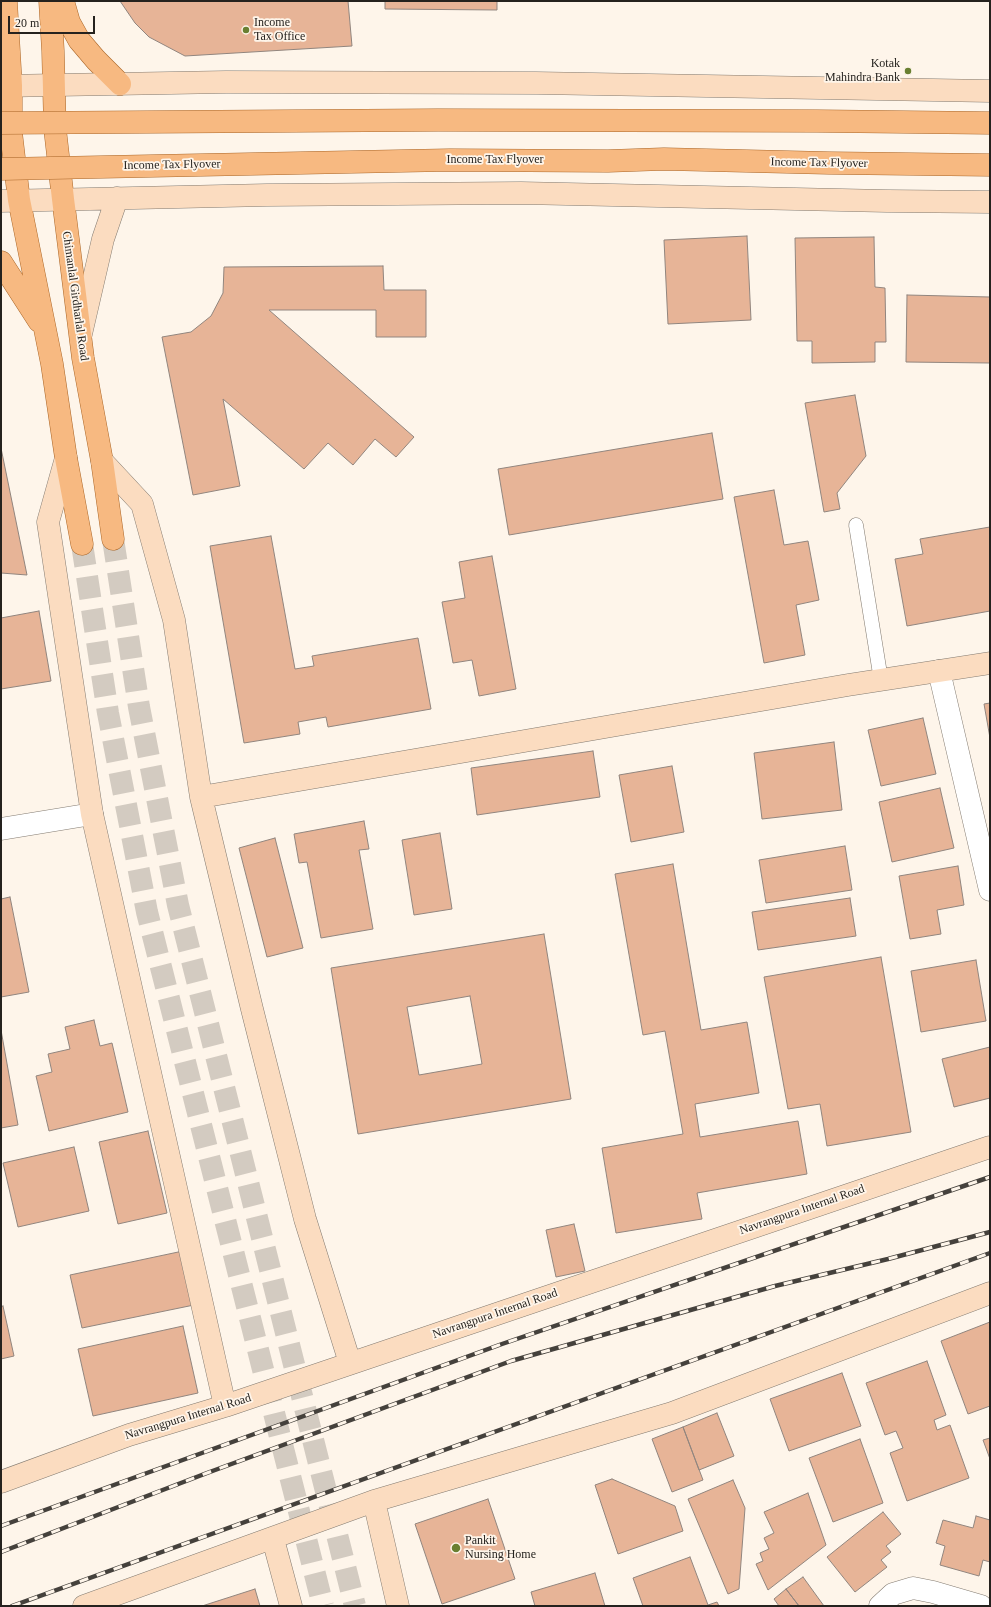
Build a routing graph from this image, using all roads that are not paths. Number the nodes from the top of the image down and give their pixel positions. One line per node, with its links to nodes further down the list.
1 (6, 1): 6 (main road)
2 (50, 1): 5 (main road, Chimanlal Girdharlal Road)
3 (63, 1): 4 (main road)
4 (120, 84): 5 (street); 7 (street)
5 (54, 85): 6 (street); 13 (main road, Chimanlal Girdharlal Road)
6 (6, 86): 14 (main road)
7 (990, 91)
8 (1, 123): 9 (main road, bridge)
9 (990, 123)
10 (990, 165): 11 (main road, Income Tax Flyover, bridge)
11 (1, 169)
12 (117, 198): 13 (street); 15 (street); 18 (street)
13 (63, 199): 14 (street); 18 (main road, Chimanlal Girdharlal Road)
14 (10, 200): 17 (main road)
15 (990, 202)
16 (1, 262): 17 (main road)
17 (46, 332): 19 (main road)
18 (80, 337): 20 (main road, Chimanlal Girdharlal Road)
19 (66, 458): 23 (main road); 28 (street)
20 (102, 461): 22 (main road, Chimanlal Girdharlal Road); 27 (street)
21 (856, 525): 26 (lane)
22 (113, 539)
23 (82, 544)
24 (990, 663): 25 (street)
25 (939, 671): 26 (street); 30 (street)
26 (881, 680): 27 (street)
27 (201, 797): 33 (street)
28 (92, 814): 29 (street); 34 (street)
29 (1, 829)
30 (990, 890)
31 (990, 1147): 33 (street, Navrangpura Internal Road)
32 (990, 1293): 36 (street)
33 (350, 1364): 34 (street, Navrangpura Internal Road)
34 (225, 1406): 35 (street, Navrangpura Internal Road)
35 (2, 1478)
36 (374, 1501): 37 (street); 40 (street)
37 (273, 1539): 38 (street); 39 (street)
38 (84, 1606)
39 (291, 1606)
40 (398, 1606)
41 (880, 1606): 42 (street)
42 (981, 1606)

